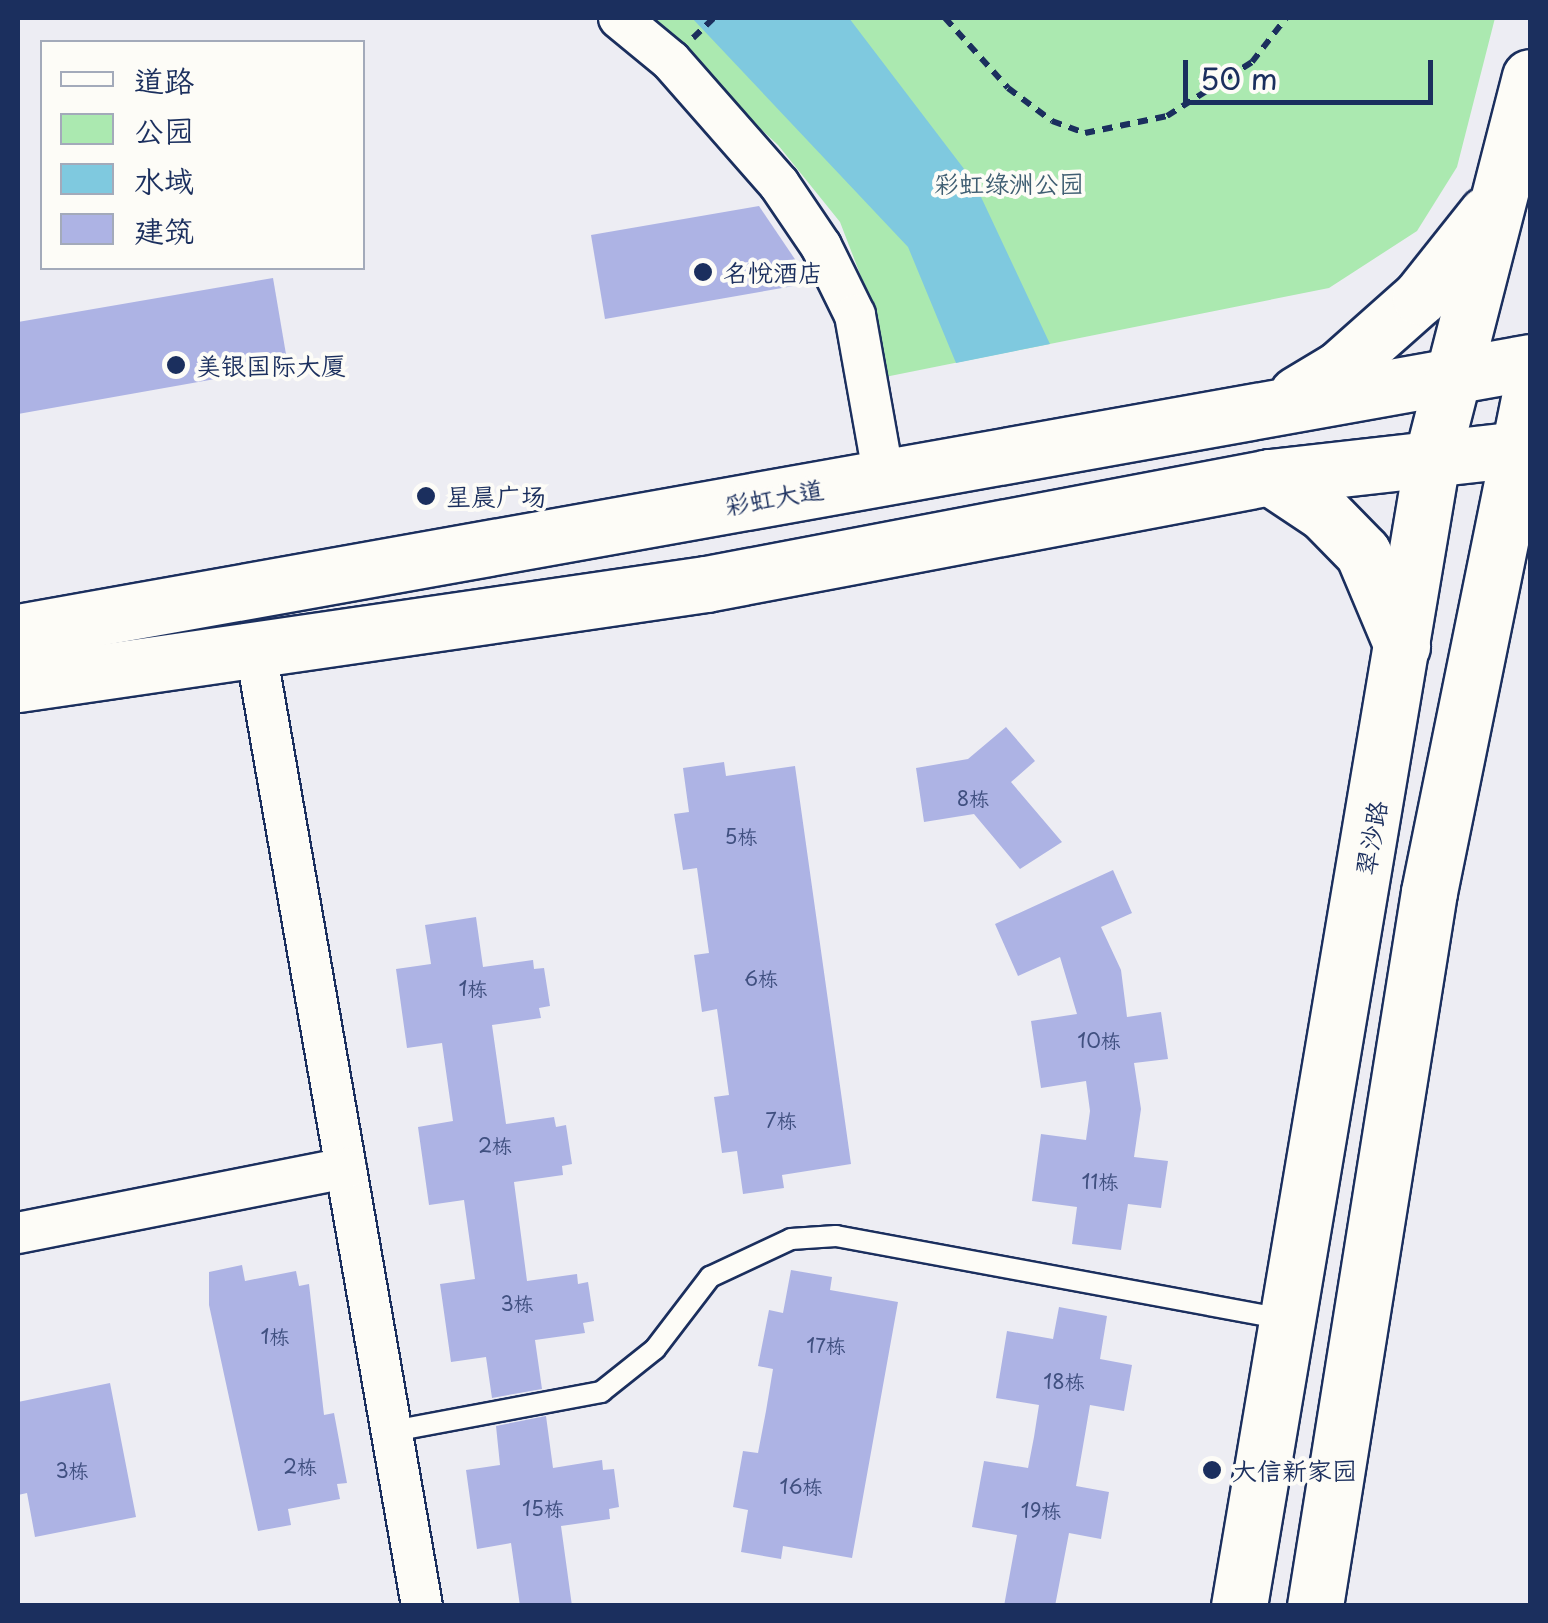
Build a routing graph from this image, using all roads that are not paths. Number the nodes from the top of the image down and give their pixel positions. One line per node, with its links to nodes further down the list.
1 (619, 18): 10 (street)
2 (1530, 77): 3 (main road, 翠沙路)
3 (1501, 196): 5 (main road, 翠沙路); 7 (main road)
4 (1530, 362): 5 (main road, 彩虹大道)
5 (1452, 374): 7 (main road, 彩虹大道); 9 (main road, 翠沙路)
6 (1530, 394): 8 (main road)
7 (1278, 405): 10 (main road, 彩虹大道)
8 (1522, 448): 9 (main road); 14 (main road)
9 (1433, 454): 11 (main road); 15 (main road, 翠沙路)
10 (884, 477): 13 (main road, 彩虹大道)
11 (1270, 477): 15 (main road); 16 (main road)
12 (1530, 588): 14 (main road)
13 (18, 632)
14 (1482, 633): 24 (main road)
15 (1402, 646): 20 (main road, 翠沙路)
16 (256, 652): 17 (main road); 18 (street)
17 (18, 684)
18 (346, 1168): 19 (street); 21 (street)
19 (18, 1232)
20 (1288, 1320): 21 (lane); 23 (main road, 翠沙路)
21 (393, 1431): 22 (street)
22 (422, 1606)
23 (1239, 1606)
24 (1315, 1606)

